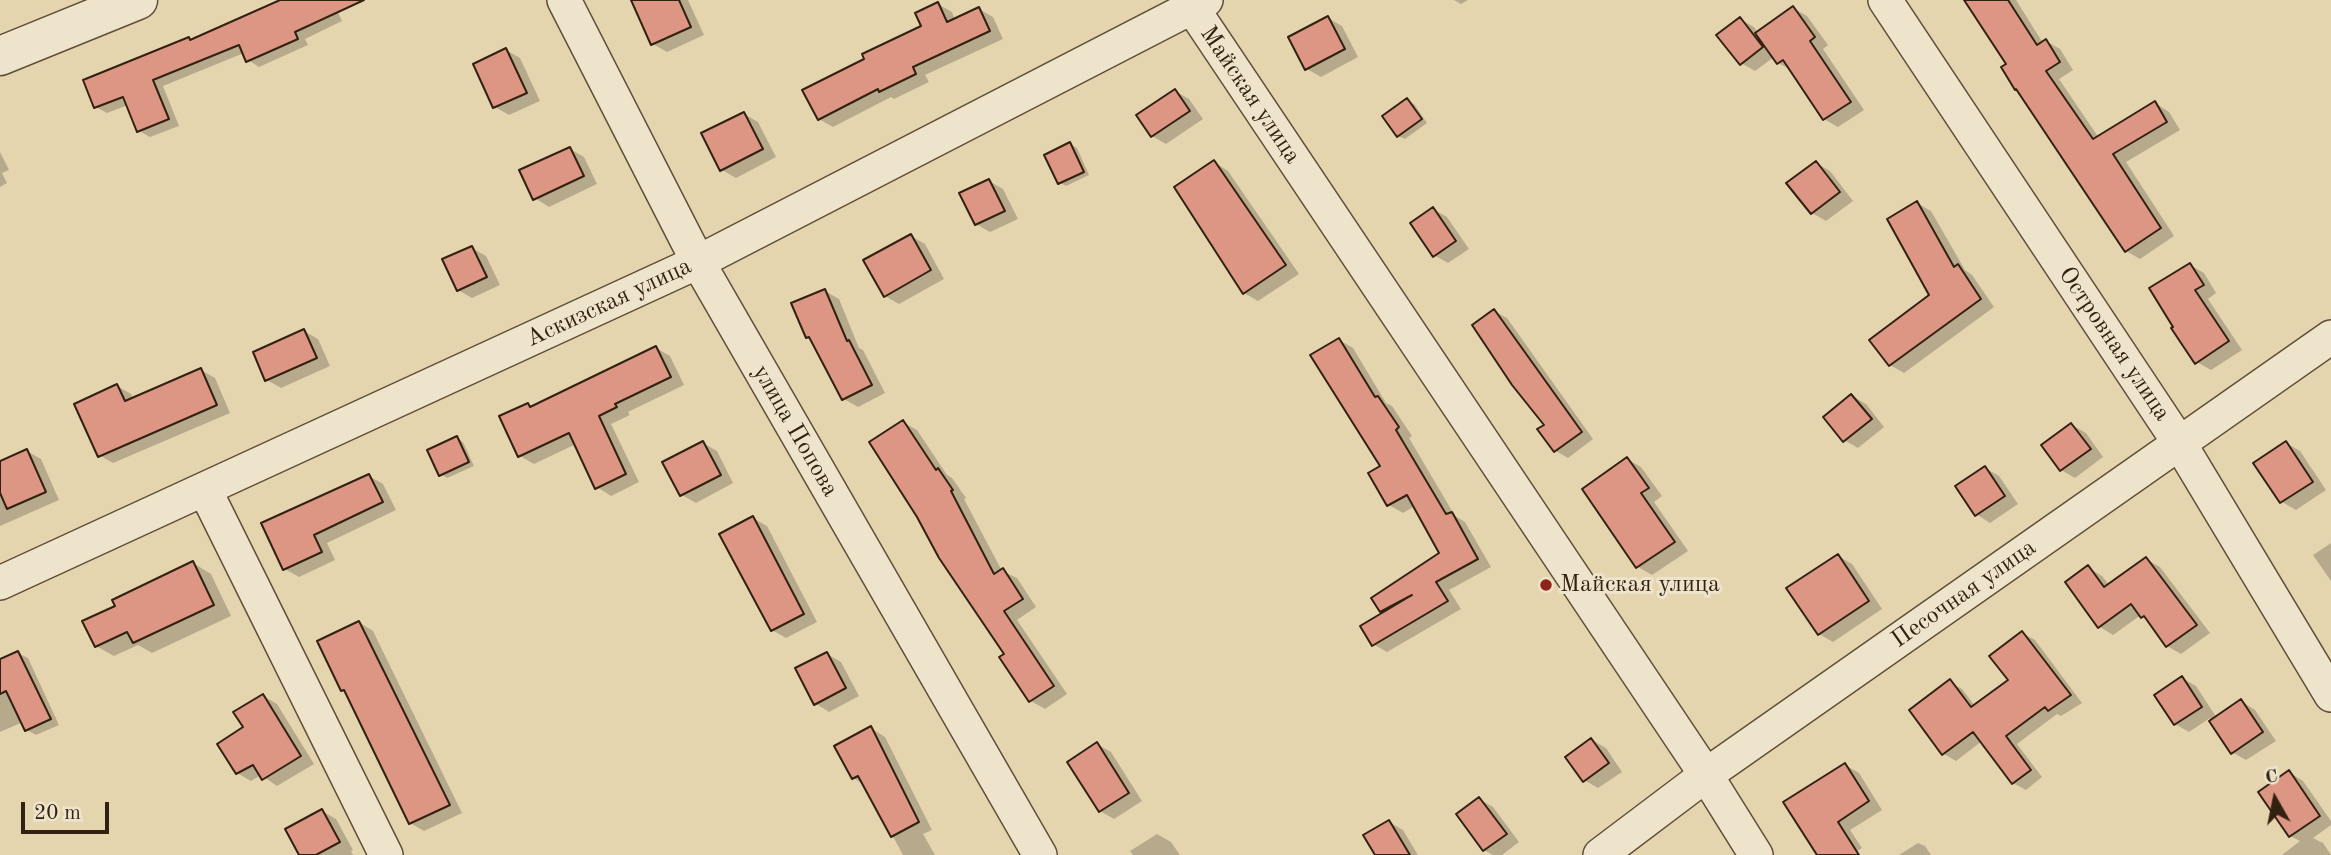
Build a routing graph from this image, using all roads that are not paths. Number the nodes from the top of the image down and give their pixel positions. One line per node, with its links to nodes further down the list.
1 (138, 0): 5 (street)
2 (564, 0): 6 (street, улица Попова)
3 (1885, 0): 8 (street, Островная улица)
4 (1195, 3): 6 (street, Аскизская улица); 12 (street, Майская улица)
5 (0, 56)
6 (698, 262): 9 (street, Аскизская улица); 14 (street, улица Попова)
7 (2331, 337): 8 (street, Песочная улица)
8 (2180, 444): 11 (street, Островная улица); 12 (street, Песочная улица)
9 (205, 490): 10 (street, Аскизская улица); 13 (street)
10 (0, 583)
11 (2331, 695)
12 (1706, 775): 15 (street, Песочная улица); 16 (street, Майская улица)
13 (386, 855)
14 (1040, 855)
15 (1600, 855)
16 (1756, 855)

